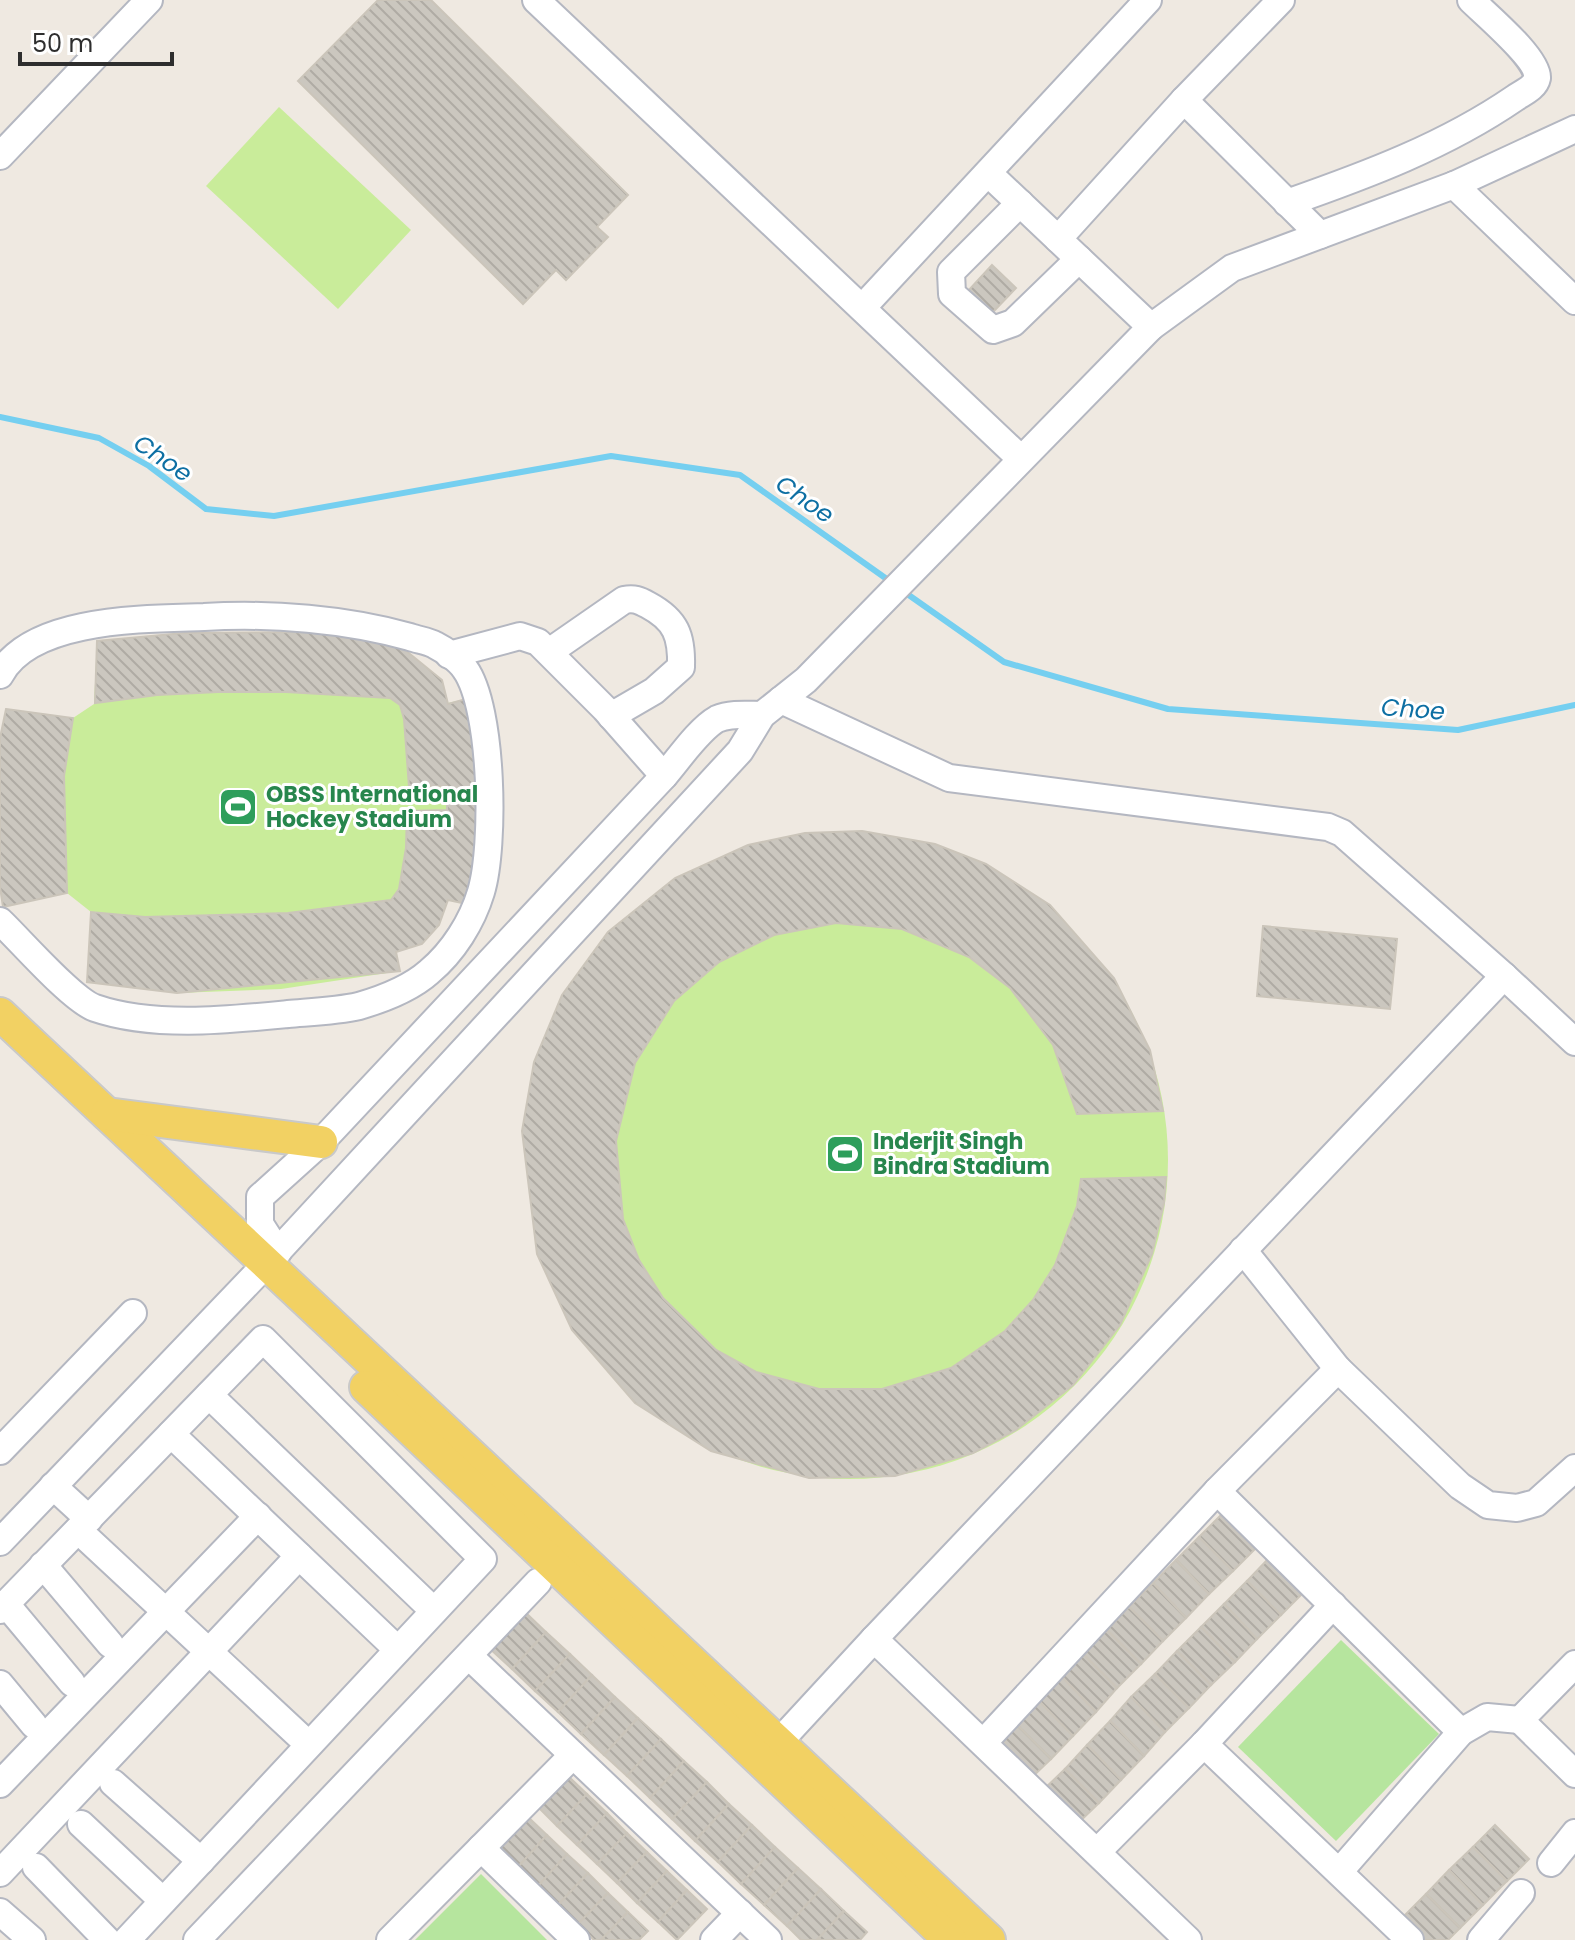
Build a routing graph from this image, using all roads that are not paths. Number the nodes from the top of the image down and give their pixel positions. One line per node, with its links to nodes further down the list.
1 (149, 0): 8 (street)
2 (536, 0): 17 (street)
3 (1148, 0): 9 (street)
4 (1281, 0): 6 (street)
5 (1471, 0): 12 (street)
6 (1184, 100): 12 (street); 14 (street)
7 (1572, 134): 10 (street)
8 (0, 156)
9 (988, 173): 11 (street); 17 (street)
10 (1454, 185): 13 (street); 16 (street)
11 (1020, 203): 14 (street); 15 (street)
12 (1287, 203): 13 (street)
13 (1320, 235): 18 (street)
14 (1058, 239): 15 (street)
15 (1079, 259): 18 (street)
16 (1575, 301)
17 (862, 308): 19 (street)
18 (1151, 327): 19 (street)
19 (1021, 459): 23 (street)
20 (549, 652): 21 (street); 24 (street); 24 (street)
21 (449, 655): 22 (street); 26 (street)
22 (0, 675)
23 (772, 708): 25 (street); 27 (street); 32 (street)
24 (611, 716): 25 (street)
25 (664, 776): 29 (street)
26 (0, 921)
27 (1504, 976): 30 (street); 35 (street)
28 (0, 1014): 33 (main road)
29 (416, 1041): 32 (street); 34 (street)
30 (1575, 1042)
31 (0, 1043): 36 (main road)
32 (444, 1074): 36 (street)
33 (107, 1114): 34 (main road); 36 (main road)
34 (321, 1142): 36 (street)
35 (1243, 1250): 38 (street); 55 (street)
36 (265, 1264): 43 (street); 66 (main road); 95 (main road)
37 (133, 1313): 41 (street)
38 (1338, 1369): 42 (street); 44 (street)
39 (209, 1395): 40 (street); 53 (street); 53 (street)
40 (171, 1434): 45 (street); 46 (street)
41 (0, 1451)
42 (1575, 1468)
43 (53, 1486): 46 (street); 47 (street)
44 (1217, 1491): 51 (street); 67 (street)
45 (258, 1516): 48 (street); 54 (street)
46 (84, 1524): 49 (street); 54 (street)
47 (2, 1535)
48 (299, 1556): 57 (street); 58 (street)
49 (43, 1565): 52 (street); 56 (street)
50 (538, 1582): 59 (street)
51 (1333, 1605): 65 (street); 69 (street)
52 (3, 1607): 61 (street)
53 (434, 1611): 57 (street)
54 (166, 1612): 58 (street); 73 (street)
55 (874, 1639): 66 (street); 67 (street)
56 (110, 1644)
57 (397, 1649): 68 (street)
58 (210, 1652): 68 (street); 82 (street)
59 (469, 1656): 70 (street); 90 (street)
60 (1575, 1664): 63 (street)
61 (72, 1683)
62 (0, 1684): 64 (street)
63 (1520, 1720): 65 (street); 71 (street)
64 (34, 1725)
65 (1461, 1732): 81 (street)
66 (778, 1743): 96 (main road)
67 (983, 1743): 77 (street)
68 (308, 1744): 78 (street)
69 (1204, 1744): 77 (street); 81 (street)
70 (573, 1755): 76 (street); 86 (street)
71 (1575, 1774)
72 (113, 1783): 78 (street)
73 (0, 1784)
74 (81, 1824): 84 (street)
75 (1575, 1833): 79 (street)
76 (481, 1848): 91 (street); 92 (street)
77 (1097, 1852): 97 (street)
78 (201, 1861): 84 (street)
79 (1551, 1863)
80 (36, 1867): 88 (street)
81 (1339, 1872): 98 (street)
82 (0, 1873)
83 (1521, 1893): 99 (street)
84 (163, 1901): 89 (street)
85 (0, 1912): 87 (street)
86 (740, 1913): 93 (street); 94 (street)
87 (32, 1940)
88 (107, 1940)
89 (127, 1940)
90 (197, 1940)
91 (390, 1940)
92 (576, 1940)
93 (714, 1940)
94 (768, 1940)
95 (950, 1940)
96 (989, 1940)
97 (1188, 1940)
98 (1410, 1940)
99 (1481, 1940)

